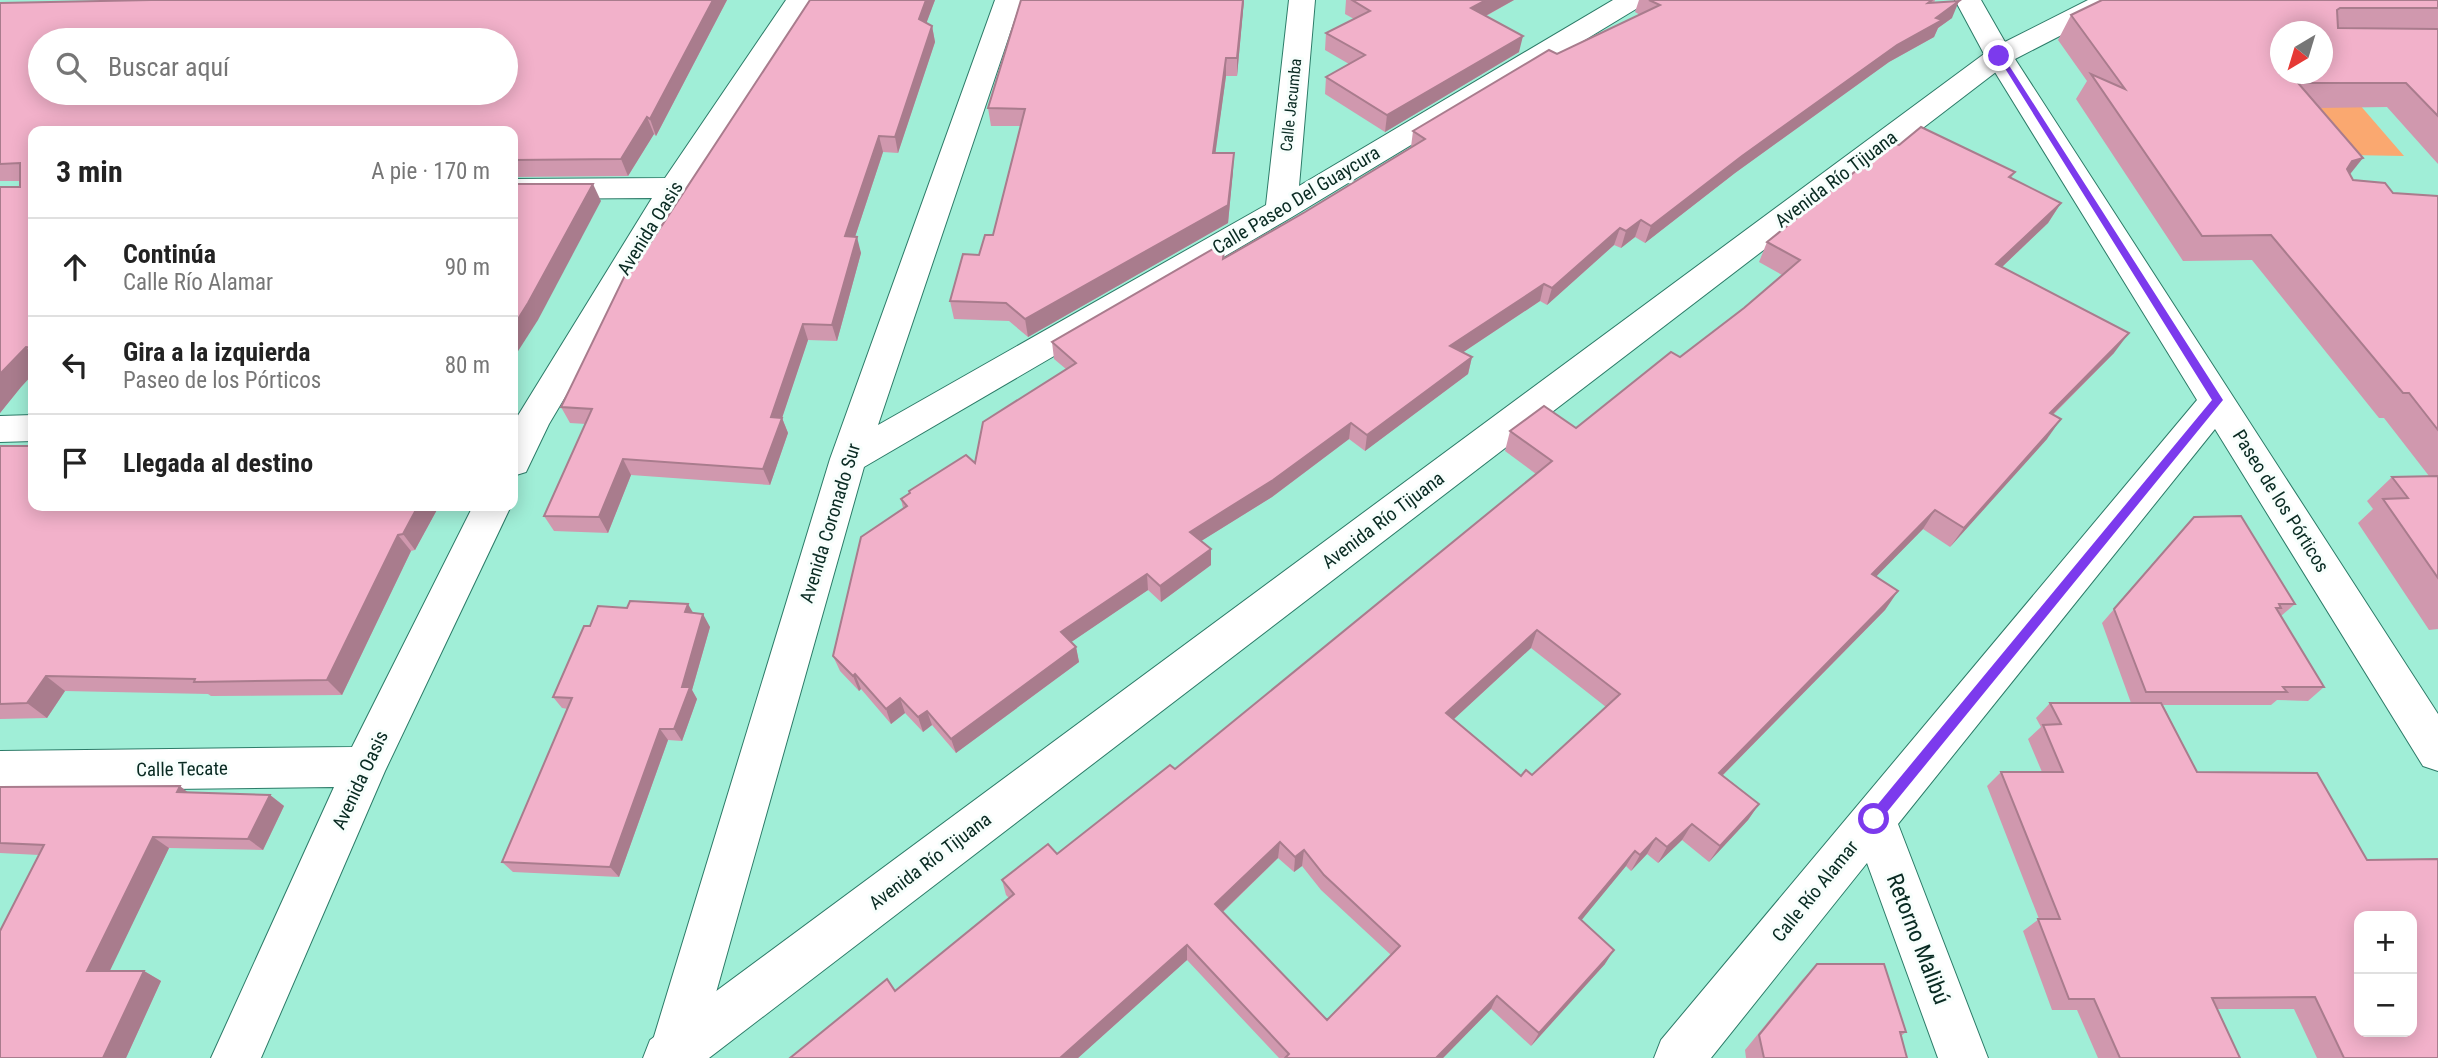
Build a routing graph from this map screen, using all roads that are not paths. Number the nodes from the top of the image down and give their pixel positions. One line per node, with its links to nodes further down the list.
1 (799, 0): 8 (street, Avenida Oasis)
2 (1008, 0): 16 (street, Avenida Coronado Sur)
3 (1301, 0): 10 (street, Calle Jacumba)
4 (1632, 0): 10 (street, Calle Paseo Del Guaycura)
5 (1968, 0): 7 (street, Paseo de los Pórticos)
6 (2109, 0): 7 (street, Avenida Río Tijuana)
7 (1999, 56): 11 (street, Paseo de los Pórticos); 22 (street, Avenida Río Tijuana)
8 (674, 188): 9 (street); 12 (street, Avenida Oasis)
9 (518, 189)
10 (1281, 210): 16 (street, Calle Paseo Del Guaycura)
11 (2218, 400): 18 (street, Paseo de los Pórticos); 21 (street, Calle Río Alamar)
12 (522, 422): 15 (street, Avenida Oasis)
13 (28, 428): 14 (street)
14 (0, 429)
15 (518, 440)
16 (848, 459): 22 (street, Avenida Coronado Sur)
17 (490, 511): 19 (street, Avenida Oasis)
18 (2438, 752)
19 (365, 767): 20 (street, Calle Tecate); 23 (street, Avenida Oasis)
20 (0, 771)
21 (1874, 819): 24 (street, Calle Río Alamar); 25 (street, Retorno Malibú)
22 (671, 1056)
23 (236, 1058)
24 (1679, 1058)
25 (1963, 1058)

